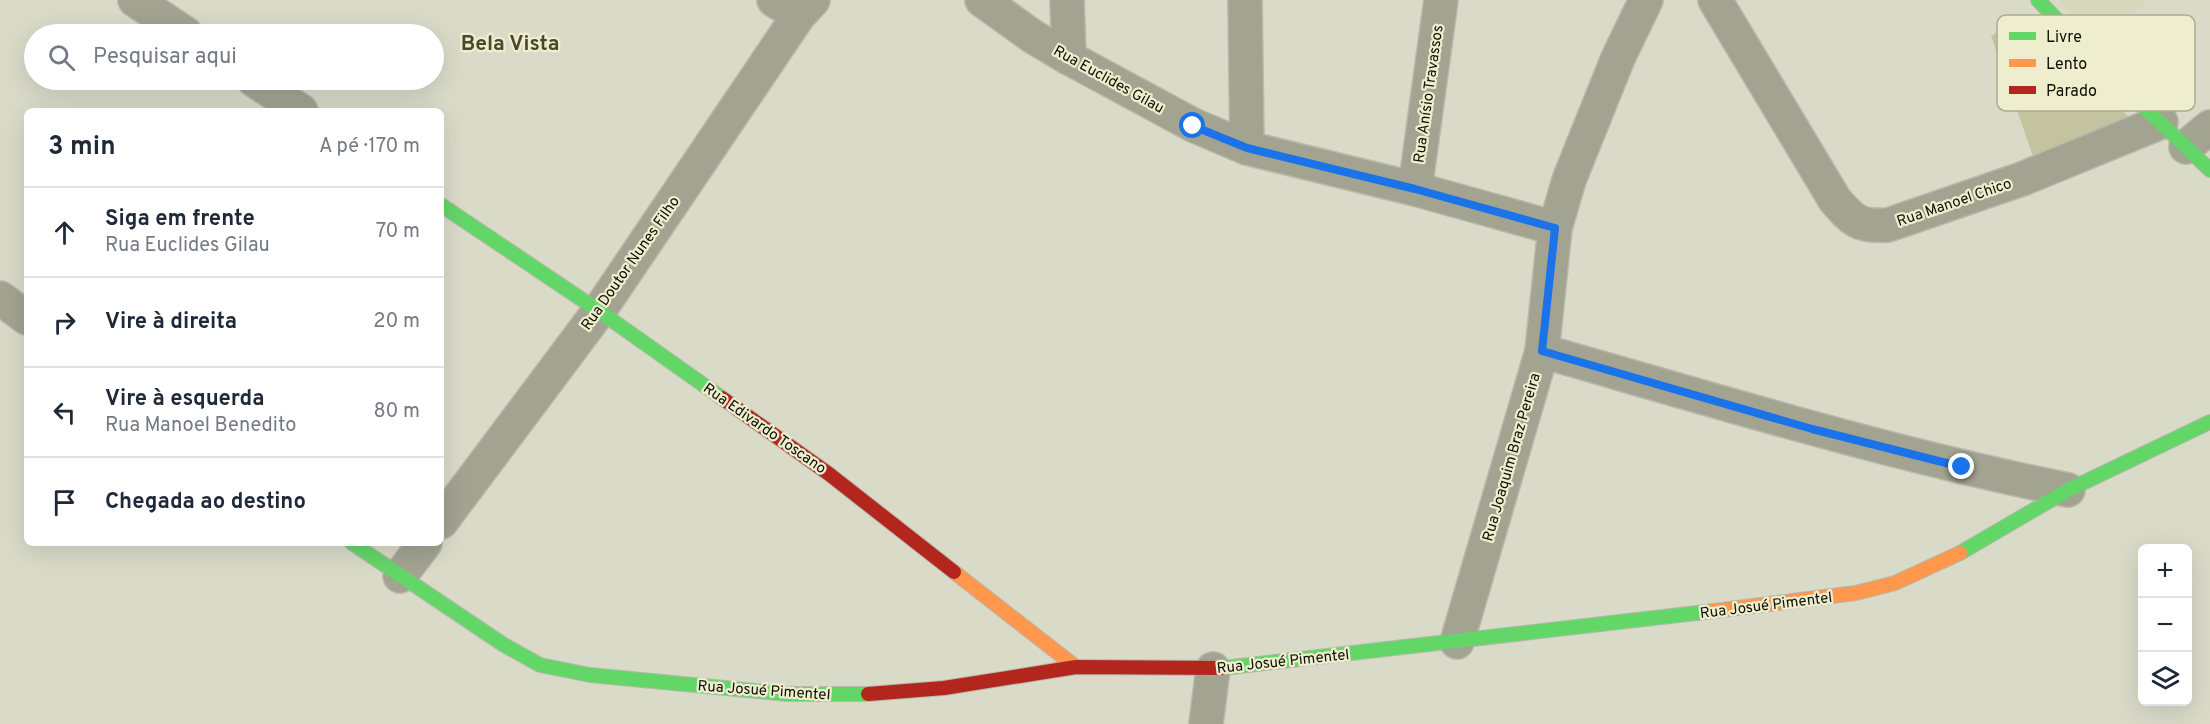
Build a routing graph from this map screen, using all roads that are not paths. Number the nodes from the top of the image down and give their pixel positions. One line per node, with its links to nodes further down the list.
1 (135, 0): 11 (street)
2 (982, 0): 12 (street, Rua Euclides Gilau)
3 (1067, 0): 12 (street)
4 (1245, 0): 18 (street)
5 (1441, 0): 20 (street, Rua Anísio Travassos)
6 (1646, 0): 22 (street, Rua Joaquim Braz Pereira)
7 (1715, 0): 16 (street, Rua Manoel Chico)
8 (2038, 0): 10 (street)
9 (795, 5): 24 (street, Rua Doutor Nunes Filho)
10 (2052, 15)
11 (171, 24)
12 (1069, 58): 18 (street, Rua Euclides Gilau)
13 (269, 90): 14 (street)
14 (296, 108)
15 (2149, 111): 16 (street)
16 (2161, 122): 17 (street)
17 (2198, 137): 19 (street)
18 (1247, 148): 20 (street, Rua Euclides Gilau)
19 (2210, 170)
20 (1415, 189): 22 (street, Rua Euclides Gilau)
21 (444, 207): 24 (street, Rua Edivardo Toscano)
22 (1555, 228): 26 (street, Rua Joaquim Braz Pereira)
23 (0, 298): 25 (street)
24 (599, 310): 29 (street, Rua Doutor Nunes Filho); 34 (street, Rua Edivardo Toscano)
25 (24, 316)
26 (1542, 351): 28 (street); 33 (street, Rua Joaquim Braz Pereira)
27 (2210, 422): 28 (street, Rua Josué Pimentel)
28 (2068, 490): 33 (street, Rua Josué Pimentel)
29 (444, 518)
30 (356, 546): 32 (street, Rua Josué Pimentel)
31 (423, 546): 32 (street)
32 (400, 576): 34 (street, Rua Josué Pimentel)
33 (1456, 642): 35 (street, Rua Josué Pimentel)
34 (1076, 667): 35 (street, Rua Josué Pimentel)
35 (1213, 669): 36 (street)
36 (1206, 724)

